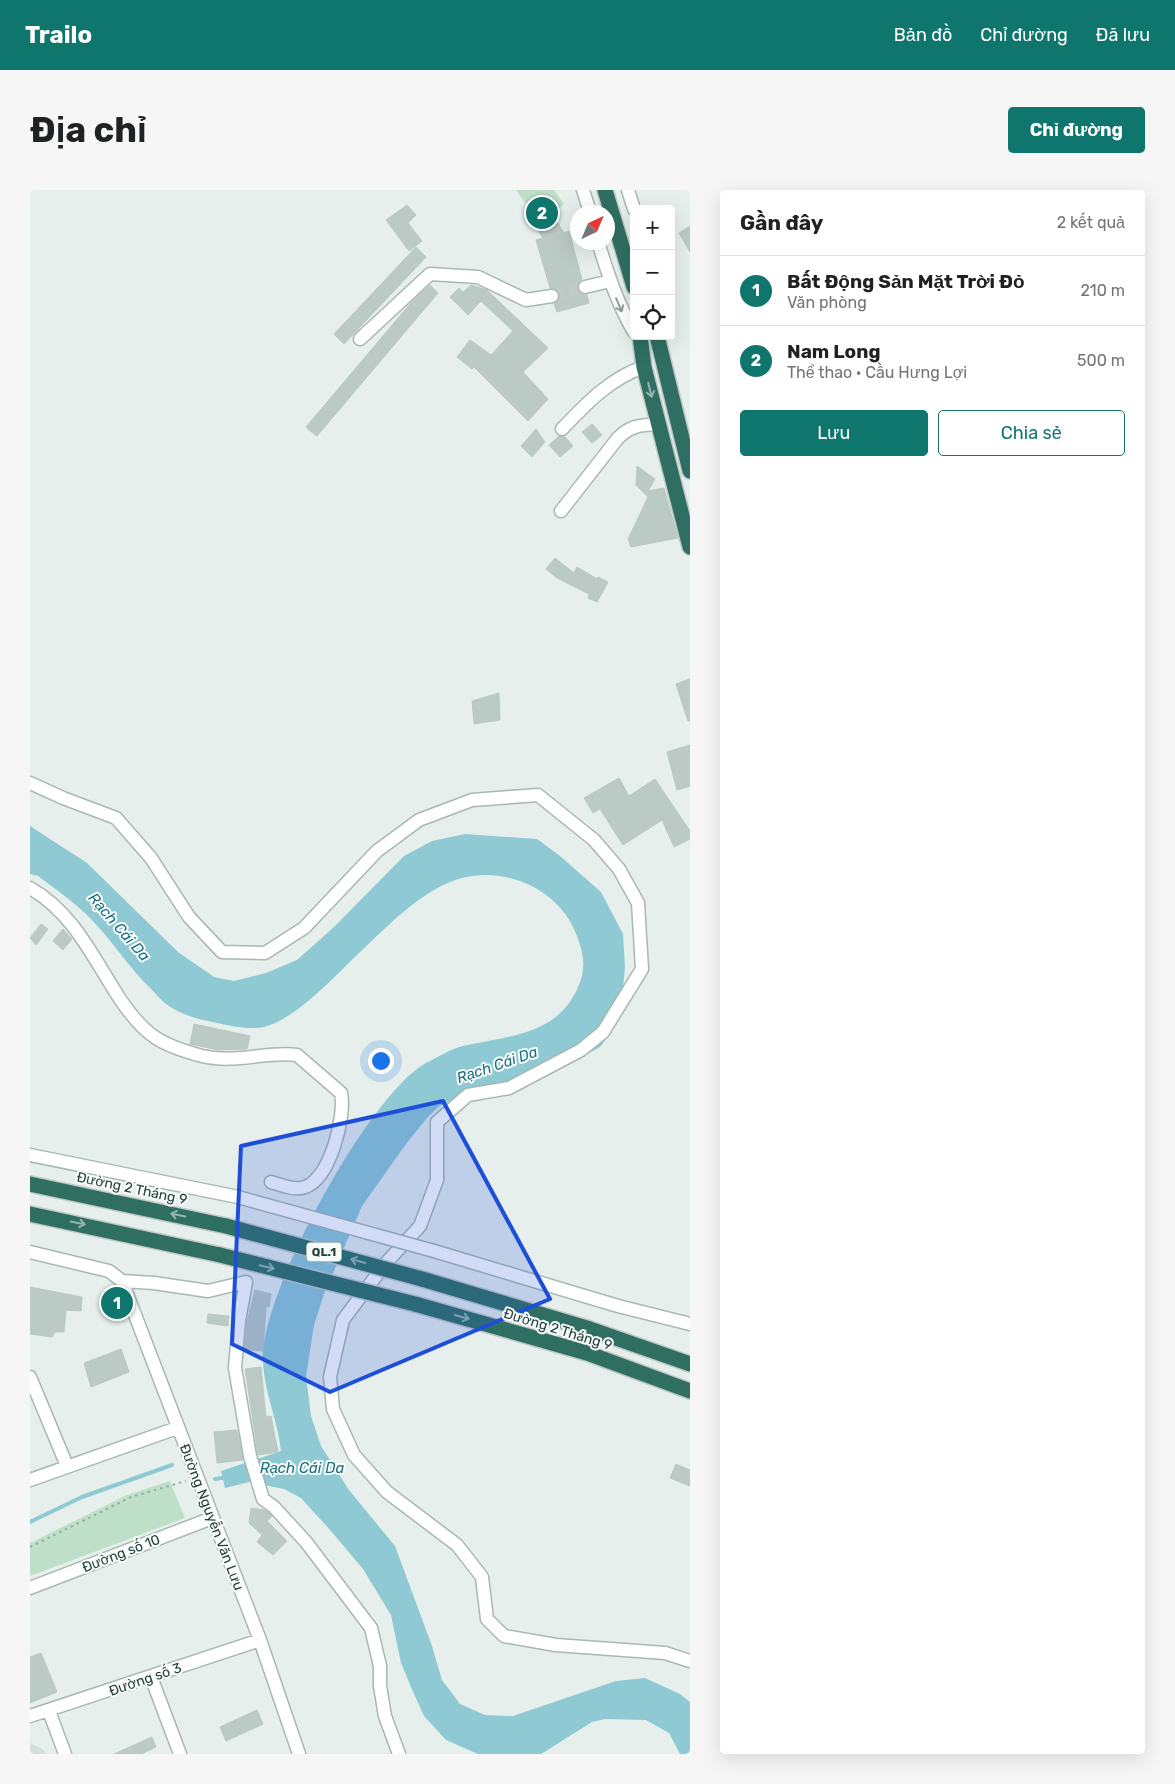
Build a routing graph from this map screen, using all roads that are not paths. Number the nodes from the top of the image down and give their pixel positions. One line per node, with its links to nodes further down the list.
1 (583, 190): 4 (street)
2 (605, 190): 7 (highway)
3 (628, 190): 5 (street)
4 (588, 205)
5 (633, 205)
6 (600, 250): 8 (street)
7 (630, 275)
8 (610, 282): 9 (street); 11 (street, one-way to 11)
9 (584, 287)
10 (552, 296): 12 (street)
11 (630, 325)
12 (360, 339)
13 (638, 340): 15 (highway)
14 (658, 340): 18 (highway)
15 (644, 366): 16 (highway, one-way to 16); 17 (street)
16 (659, 424): 19 (street); 20 (highway)
17 (562, 429)
18 (690, 471)
19 (561, 511)
20 (688, 530): 21 (highway)
21 (690, 547)
22 (30, 783): 44 (street)
23 (30, 888): 25 (street)
24 (30, 1155): 30 (street, bridge)
25 (271, 1182)
26 (30, 1184): 31 (highway, Đường 2 Tháng 9 / QL.1, one-way to 26, bridge)
27 (30, 1214): 32 (highway, Đường 2 Tháng 9 / QL.1, one-way to 32, bridge)
28 (30, 1252): 29 (street)
29 (122, 1281): 38 (street, Đường Nguyễn Văn Lưu); 51 (street)
30 (690, 1324)
31 (590, 1328): 33 (highway); 34 (highway, Đường 2 Tháng 9 / QL.1)
32 (587, 1353): 36 (highway, Đường 2 Tháng 9 / QL.1); 37 (highway)
33 (690, 1359)
34 (690, 1364)
35 (30, 1377): 39 (street)
36 (690, 1391)
37 (690, 1403)
38 (177, 1428): 39 (street); 41 (street, Đường Nguyễn Văn Lưu)
39 (67, 1466): 40 (street)
40 (30, 1480)
41 (212, 1518): 42 (street, Đường số 10); 43 (street, Đường Nguyễn Văn Lưu)
42 (30, 1588)
43 (260, 1640): 45 (street, Đường số 3); 50 (street, Đường Nguyễn Văn Lưu)
44 (690, 1661)
45 (151, 1677): 46 (street, Đường số 3); 49 (street)
46 (49, 1711): 47 (street, Đường số 3); 48 (street)
47 (30, 1716)
48 (66, 1754)
49 (180, 1754)
50 (299, 1754)
51 (399, 1754)

